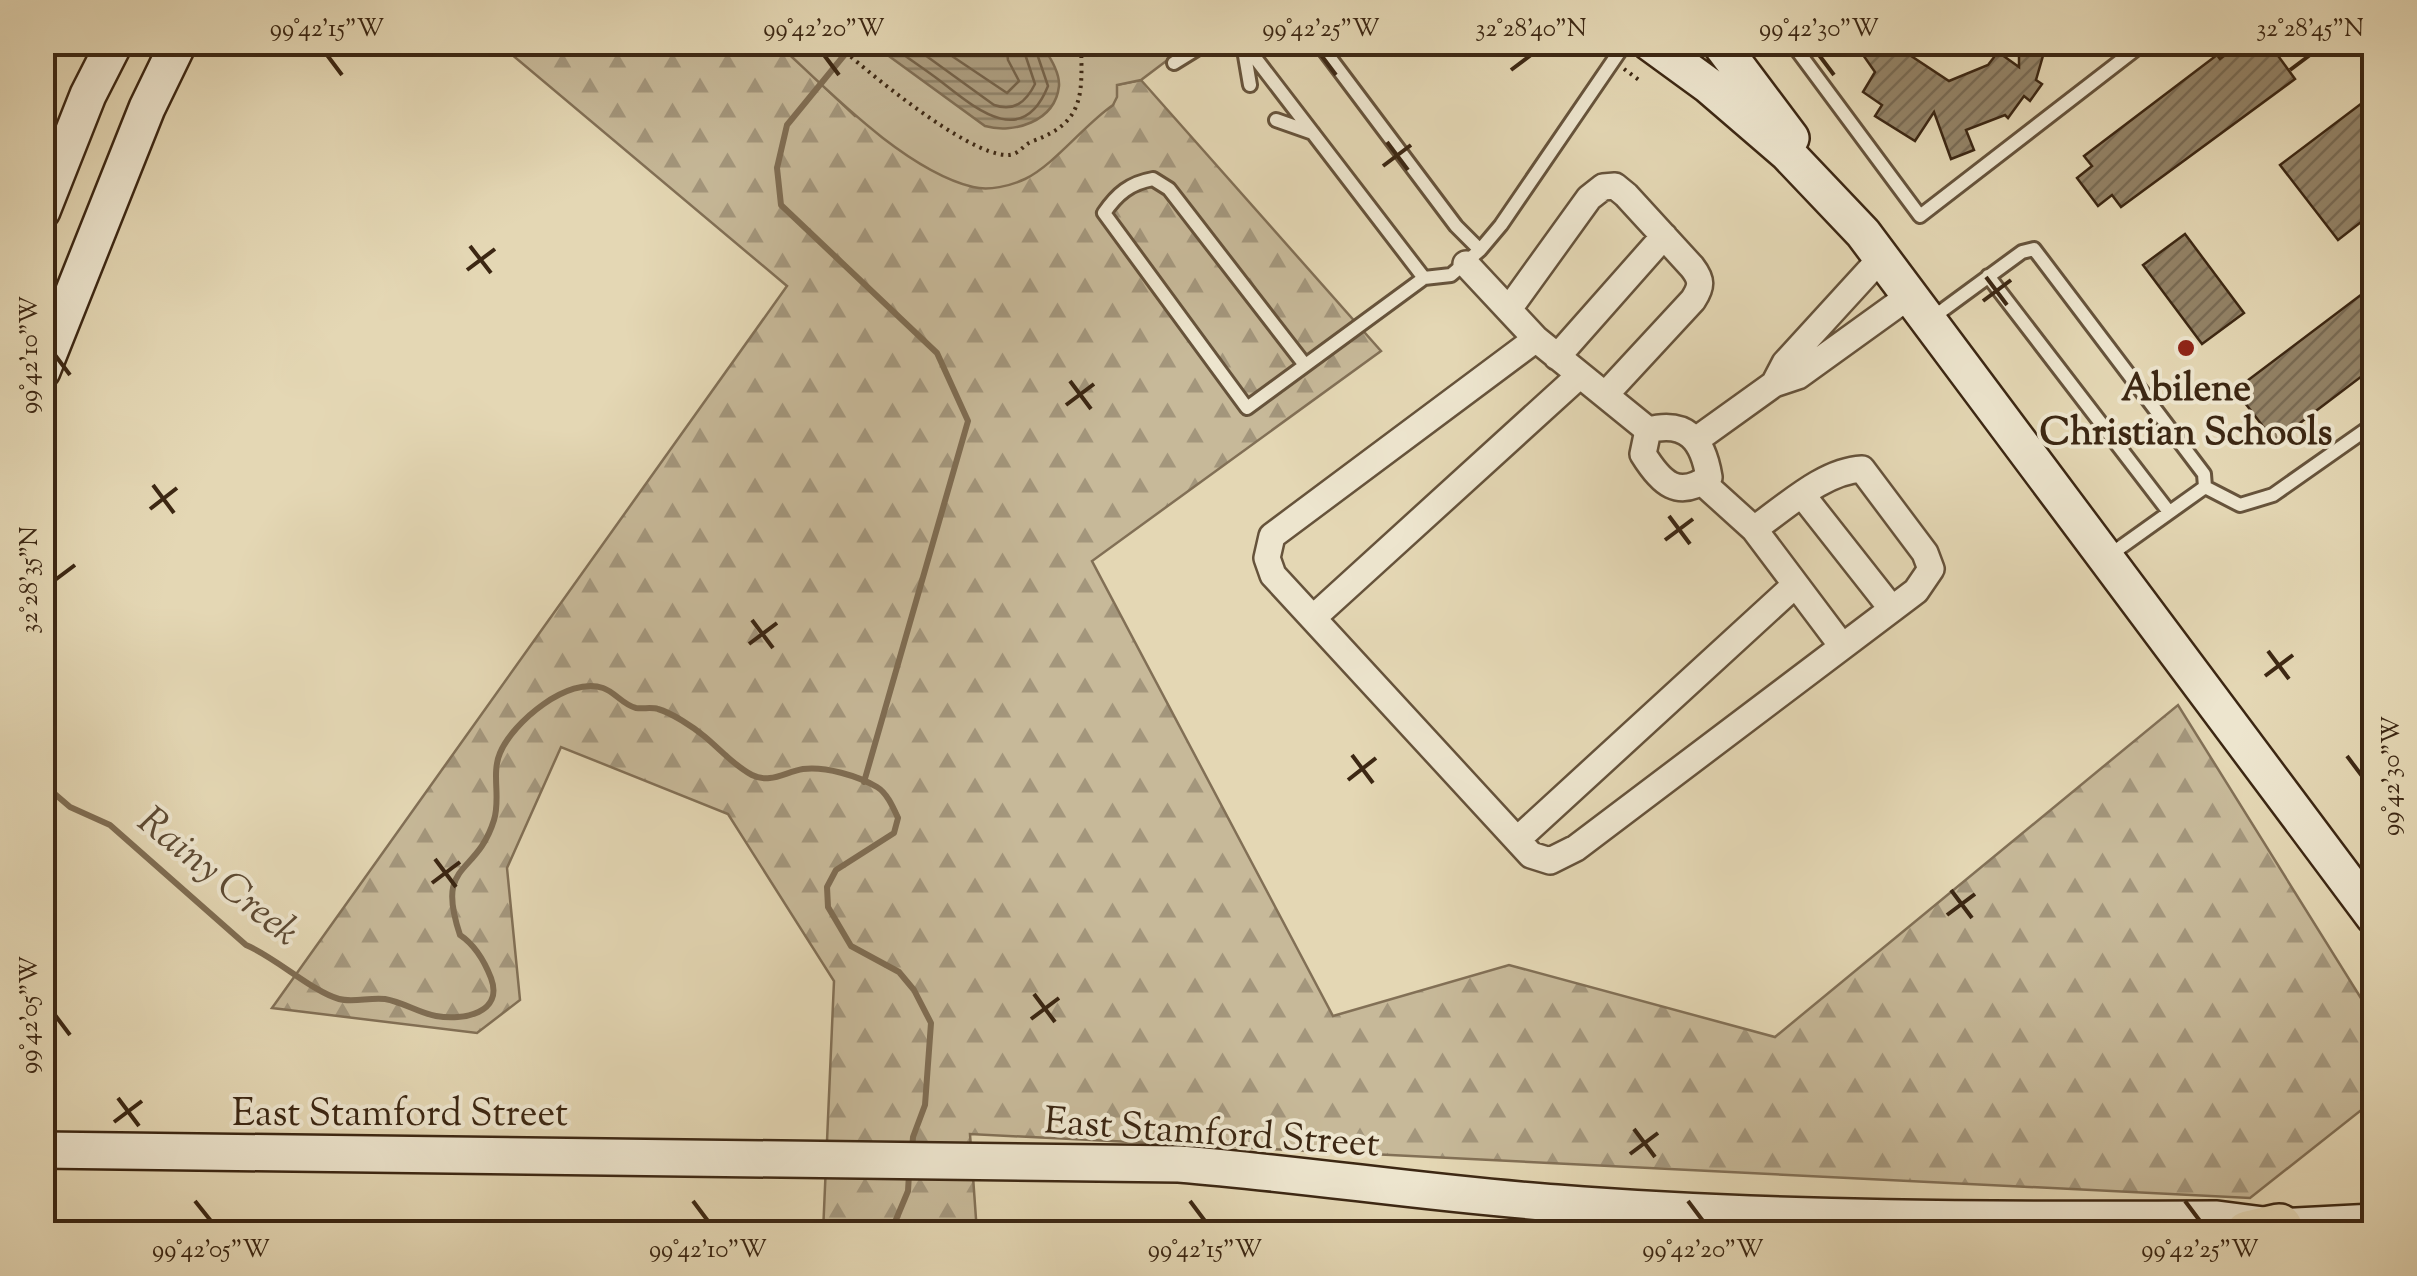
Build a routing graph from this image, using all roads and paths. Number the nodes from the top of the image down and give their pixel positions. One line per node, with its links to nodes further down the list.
1 (114, 42): 21 (main road)
2 (179, 42): 32 (main road)
3 (1081, 42): 13 (path)
4 (1208, 42): 15 (lane)
5 (1243, 42): 18 (lane); 20 (lane)
6 (1318, 42): 24 (lane)
7 (1585, 42): 14 (path)
8 (1626, 42): 24 (lane)
9 (1649, 42): 23 (main road)
10 (1719, 42): 23 (main road)
11 (1791, 42): 12 (lane)
12 (2145, 42)
13 (836, 44)
14 (1600, 53)
15 (1174, 63)
16 (1624, 70): 17 (path)
17 (1639, 80)
18 (1250, 85)
19 (1276, 120): 20 (lane)
20 (1313, 133): 26 (lane)
21 (42, 211)
22 (1664, 236): 28 (street); 30 (street); 35 (street)
23 (1872, 246): 27 (main road); 34 (street)
24 (1473, 257): 26 (lane); 28 (street)
25 (1988, 276): 27 (lane); 40 (lane); 42 (lane)
26 (1424, 278): 31 (lane)
27 (1919, 308): 34 (street); 44 (main road)
28 (1508, 309): 29 (street)
29 (1536, 339): 30 (street); 47 (street)
30 (1558, 356): 33 (street)
31 (1306, 365): 31 (lane)
32 (42, 371)
33 (1580, 375): 35 (street); 47 (street)
34 (1774, 384): 38 (street)
35 (1605, 395): 37 (street)
36 (2374, 424): 40 (lane)
37 (1648, 430): 38 (street); 39 (street)
38 (1696, 440): 39 (street)
39 (1702, 482): 43 (street)
40 (2205, 487): 42 (lane)
41 (1803, 496): 43 (street); 46 (street); 46 (street)
42 (2169, 512): 44 (lane)
43 (1754, 529): 45 (street)
44 (2105, 558): 50 (main road)
45 (1796, 585): 48 (street); 49 (street)
46 (1892, 609): 48 (street)
47 (1312, 618): 49 (street)
48 (1842, 646): 49 (street)
49 (1518, 839)
50 (2374, 917)
51 (42, 1150): 52 (main road, East Stamford Street)
52 (103, 1151): 53 (main road); 55 (main road, East Stamford Street)
53 (42, 1159)
54 (2374, 1222): 55 (main road, East Stamford Street)
55 (2263, 1230)

